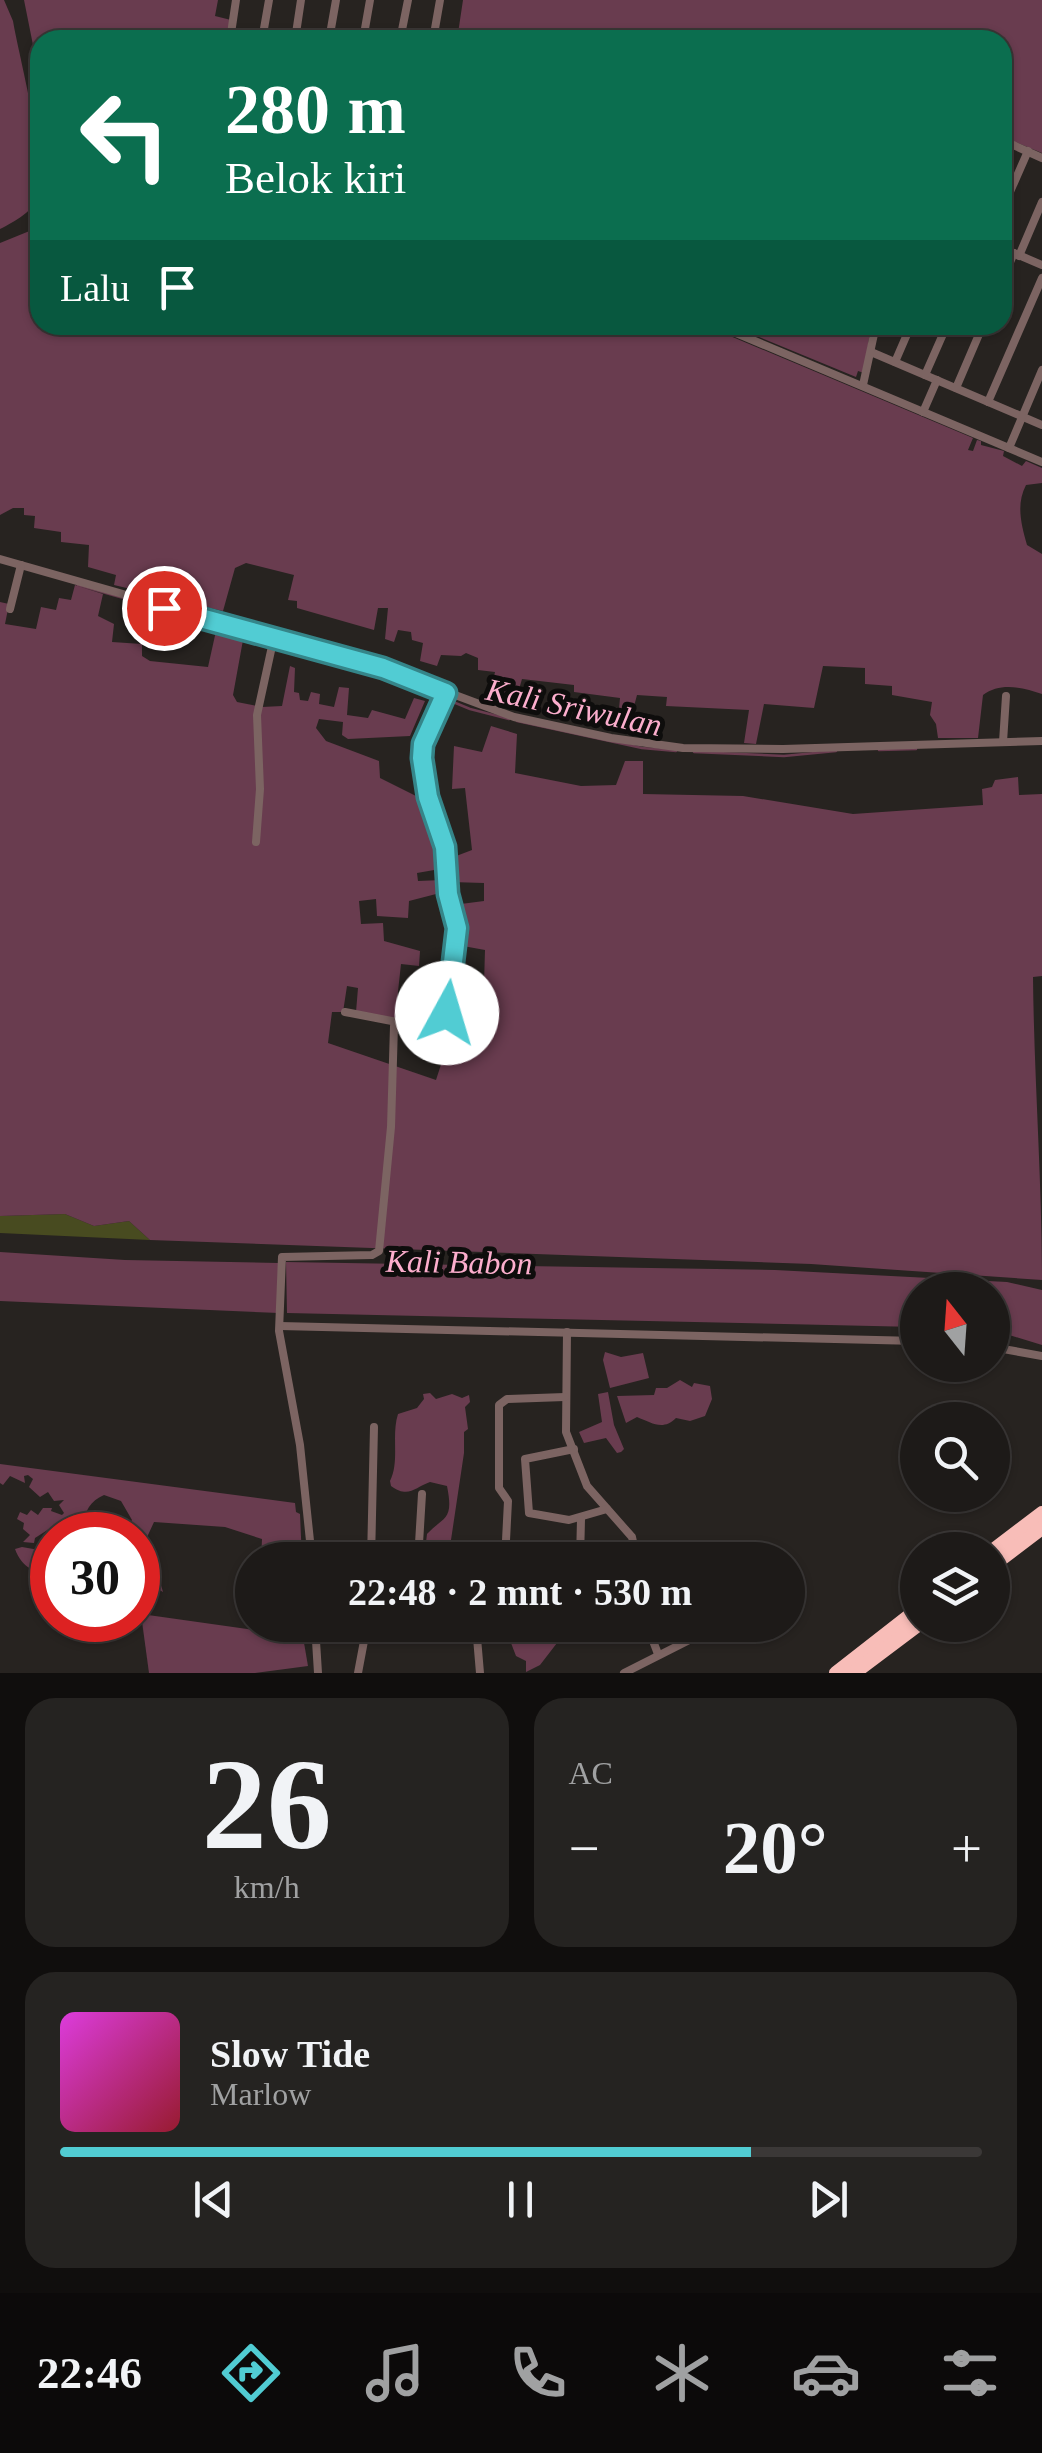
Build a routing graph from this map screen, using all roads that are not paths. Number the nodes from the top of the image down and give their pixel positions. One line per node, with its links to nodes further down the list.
1 (236, 0): 8 (street)
2 (269, 0): 9 (street)
3 (302, 0): 10 (street)
4 (336, 0): 11 (street)
5 (370, 0): 12 (street)
6 (408, 0): 13 (street)
7 (440, 0): 14 (street)
8 (232, 30)
9 (264, 30)
10 (297, 30)
11 (331, 30)
12 (365, 30)
13 (402, 30)
14 (435, 30)
15 (1012, 144): 16 (street)
16 (1028, 151): 17 (street); 18 (street)
17 (1042, 158)
18 (1012, 187)
19 (1042, 202): 21 (street)
20 (1012, 252): 21 (street)
21 (1017, 254): 22 (street); 23 (street)
22 (1012, 263)
23 (1042, 266)
24 (1042, 278): 37 (street)
25 (741, 335): 35 (street)
26 (874, 335): 30 (street)
27 (907, 335): 31 (street)
28 (943, 335): 33 (street)
29 (980, 335): 36 (street)
30 (871, 352): 31 (street); 35 (street)
31 (895, 362): 33 (street)
32 (1042, 370): 39 (street)
33 (925, 375): 34 (street)
34 (937, 380): 36 (street); 38 (street)
35 (863, 385): 38 (street)
36 (956, 388): 37 (street)
37 (988, 402): 39 (street)
38 (923, 412): 41 (street)
39 (1022, 416): 40 (street); 41 (street)
40 (1042, 425)
41 (1008, 448): 42 (street)
42 (1042, 462)
43 (0, 559): 44 (street)
44 (21, 564): 45 (street); 46 (street)
45 (10, 610)
46 (274, 637): 47 (street); 51 (street)
47 (446, 693): 50 (street); 53 (street)
48 (1006, 696): 50 (street)
49 (1042, 741): 50 (street)
50 (1003, 742)
51 (256, 842)
52 (345, 1012): 53 (street)
53 (397, 1022): 54 (street)
54 (280, 1326): 55 (street); 68 (street)
55 (566, 1332): 56 (street); 59 (street)
56 (900, 1341)
57 (1010, 1350): 58 (street)
58 (1042, 1356)
59 (565, 1396): 61 (street); 71 (street)
60 (374, 1426): 69 (street)
61 (574, 1448): 63 (street); 65 (street)
62 (422, 1494): 70 (street)
63 (607, 1509): 65 (street); 73 (street)
64 (1042, 1512): 67 (highway)
65 (581, 1519): 72 (street)
66 (1042, 1528): 74 (highway)
67 (1010, 1537)
68 (310, 1542)
69 (371, 1542)
70 (419, 1542)
71 (506, 1542)
72 (580, 1542)
73 (633, 1542)
74 (1010, 1552)
75 (900, 1623): 87 (highway)
76 (900, 1638): 88 (highway)
77 (316, 1642): 84 (street)
78 (364, 1642): 85 (street)
79 (477, 1642): 86 (street)
80 (653, 1642): 82 (street)
81 (683, 1642): 82 (street)
82 (658, 1654): 83 (street)
83 (629, 1672)
84 (318, 1673)
85 (358, 1673)
86 (480, 1673)
87 (836, 1673)
88 (854, 1673)

